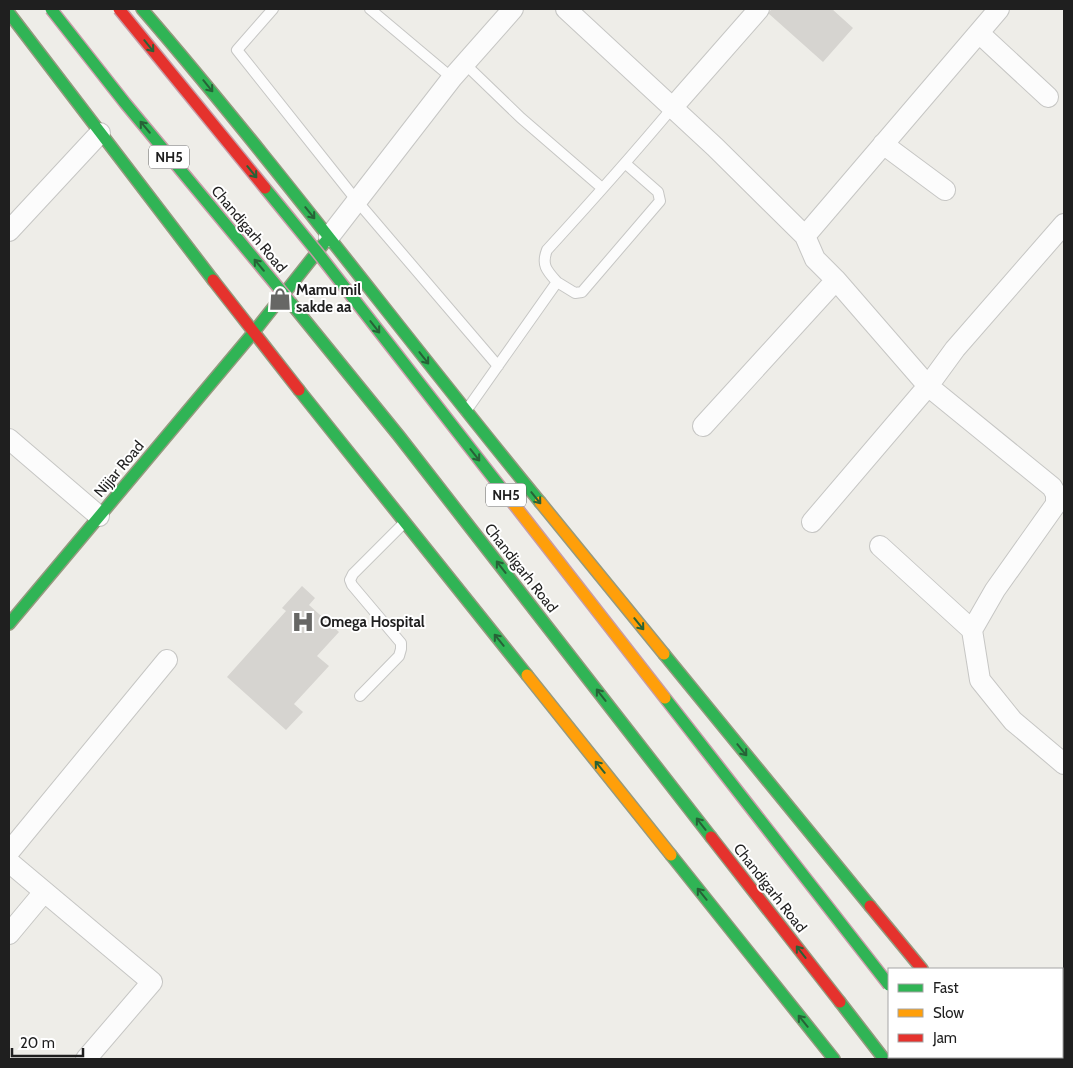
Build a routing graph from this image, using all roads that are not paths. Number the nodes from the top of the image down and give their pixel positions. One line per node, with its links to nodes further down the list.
1 (51, 9): 50 (main road, Chandigarh Road / NH5, one-way to 1, bridge)
2 (118, 9): 47 (main road, NH5, one-way to 47, bridge)
3 (142, 9): 24 (main road, one-way to 24)
4 (273, 9): 20 (lane)
5 (370, 9): 12 (lane)
6 (514, 9): 12 (street)
7 (566, 9): 14 (street)
8 (759, 9): 14 (street)
9 (999, 9): 11 (street)
10 (9, 13): 15 (main road)
11 (978, 33): 13 (street); 16 (street)
12 (459, 71): 18 (lane); 20 (street)
13 (1048, 97)
14 (673, 107): 17 (lane); 23 (street)
15 (100, 133): 22 (street); 27 (main road)
16 (883, 144): 19 (street); 23 (street)
17 (626, 164): 18 (lane); 26 (lane)
18 (602, 188): 26 (lane)
19 (945, 190)
20 (357, 201): 24 (street); 28 (lane)
21 (1064, 224): 29 (street)
22 (9, 231)
23 (805, 236): 25 (street)
24 (329, 237): 27 (main road, Nijjar Road); 30 (main road, one-way to 30)
25 (836, 280): 29 (street); 31 (street)
26 (557, 282): 28 (lane)
27 (253, 334): 33 (main road, Nijjar Road); 34 (main road)
28 (498, 366): 30 (lane)
29 (928, 386): 35 (street); 38 (street)
30 (466, 412): 46 (main road, one-way to 46)
31 (703, 426)
32 (9, 440): 33 (street)
33 (99, 516): 37 (main road, Nijjar Road)
34 (404, 522): 40 (lane); 49 (main road, one-way to 34)
35 (812, 522)
36 (880, 546): 38 (street)
37 (9, 624)
38 (972, 630): 41 (street)
39 (167, 660): 42 (street)
40 (360, 696)
41 (1064, 764)
42 (9, 852)
43 (9, 862): 44 (street)
44 (44, 892): 45 (street); 48 (street)
45 (9, 934)
46 (921, 968)
47 (888, 984)
48 (86, 1059)
49 (834, 1059)
50 (884, 1059)

